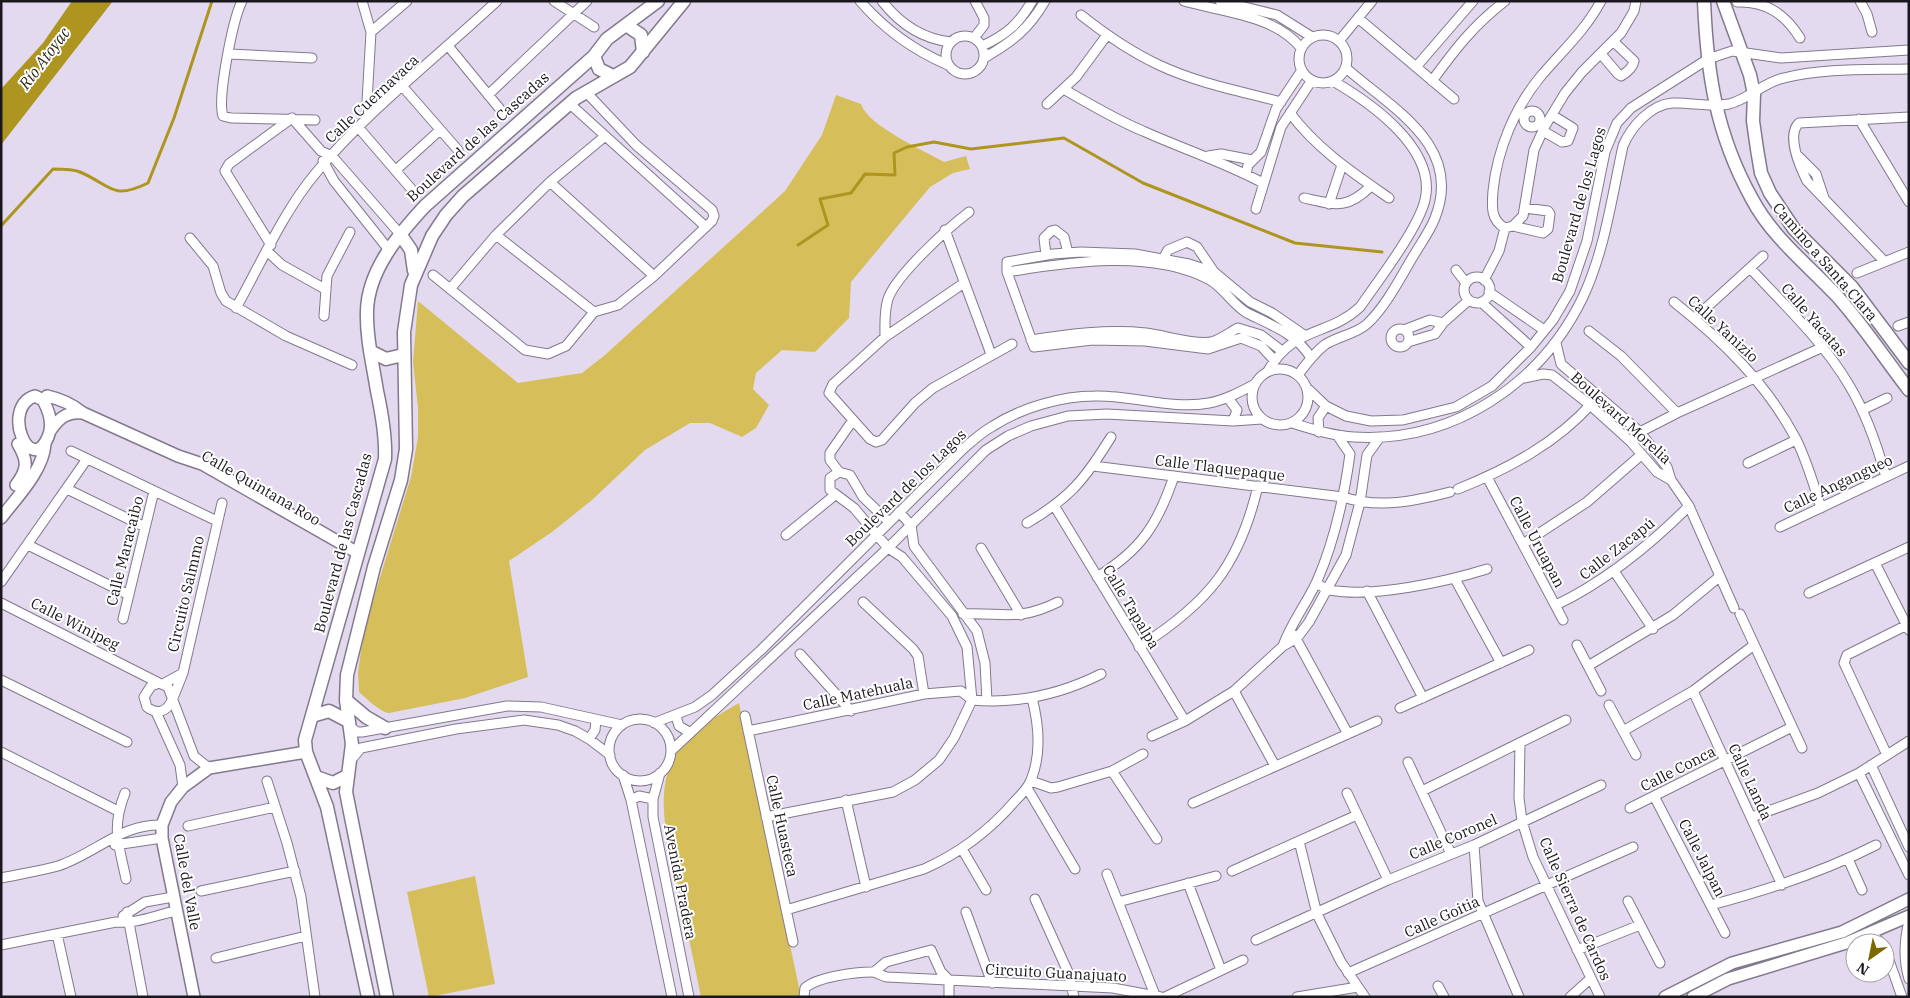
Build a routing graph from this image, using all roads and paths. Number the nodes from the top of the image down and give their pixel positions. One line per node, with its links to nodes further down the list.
1 (242, 1): 46 (street)
2 (362, 1): 31 (street)
3 (407, 1): 31 (street)
4 (497, 1): 41 (street, Calle Cuernavaca)
5 (554, 1): 26 (street)
6 (587, 1): 26 (street)
7 (658, 1): 29 (main road, Boulevard de las Cascadas)
8 (684, 1): 44 (main road)
9 (860, 1): 52 (street)
10 (882, 1): 38 (street)
11 (975, 1): 35 (street)
12 (1032, 1): 40 (street)
13 (1045, 1): 50 (street)
14 (1184, 1): 42 (street)
15 (1220, 1): 34 (street)
16 (1372, 1): 28 (street)
17 (1473, 1): 53 (street)
18 (1505, 1): 60 (street)
19 (1601, 1): 79 (street)
20 (1636, 1): 39 (street)
21 (1704, 1): 51 (main road, Camino a Santa Clara)
22 (1723, 1): 45 (main road, Camino a Santa Clara)
23 (1860, 1): 32 (street)
24 (1737, 2): 25 (street)
25 (1760, 2): 36 (street)
26 (573, 14): 30 (street); 67 (street)
27 (1081, 15): 33 (street)
28 (1358, 18): 37 (street); 53 (street)
29 (626, 25): 44 (main road); 48 (main road, Boulevard de las Cascadas)
30 (594, 28)
31 (372, 32): 84 (street)
32 (1872, 32)
33 (1107, 35): 63 (street); 71 (street)
34 (1312, 37): 37 (street); 42 (street)
35 (974, 38): 38 (street); 40 (street)
36 (1800, 38)
37 (1339, 41): 54 (street)
38 (951, 42): 52 (street)
39 (1613, 42): 47 (street); 47 (street)
40 (982, 46): 50 (street)
41 (449, 47): 62 (street, Calle Cuernavaca); 67 (street)
42 (1301, 48): 56 (street)
43 (1909, 50): 45 (street, Boulevard de los Lagos)
44 (644, 52): 57 (main road)
45 (1742, 52): 51 (street, Boulevard de los Lagos); 66 (main road, Camino a Santa Clara)
46 (229, 54): 49 (street); 83 (street)
47 (1601, 54): 81 (street)
48 (594, 56): 57 (main road); 126 (main road, Boulevard de las Cascadas)
49 (312, 58)
50 (984, 58): 52 (street)
51 (1708, 59): 64 (street, Boulevard de los Lagos); 75 (main road, Camino a Santa Clara)
52 (948, 64)
53 (1416, 67): 60 (street)
54 (1346, 68): 59 (street); 61 (street)
55 (1909, 69): 66 (street, Boulevard de los Lagos)
56 (1302, 70): 58 (street); 71 (street)
57 (613, 76): 65 (main road)
58 (1312, 80): 59 (street); 78 (street)
59 (1333, 81): 68 (street)
60 (1432, 81): 70 (street)
61 (1365, 84): 68 (street); 69 (street)
62 (403, 87): 84 (street, Calle Cuernavaca); 92 (street)
63 (1065, 90): 73 (street); 101 (street)
64 (1660, 90): 74 (street); 76 (street, Boulevard de los Lagos)
65 (586, 92): 72 (main road); 96 (street)
66 (1754, 94): 75 (street, Boulevard de los Lagos); 185 (main road, Camino a Santa Clara)
67 (488, 95): 80 (street)
68 (1356, 96): 77 (street)
69 (1382, 98): 77 (street); 183 (street)
70 (1454, 99)
71 (1281, 102): 88 (street)
72 (570, 104): 94 (street); 145 (main road)
73 (1047, 104)
74 (1663, 105): 75 (street, Boulevard de los Lagos); 87 (street, Boulevard de los Lagos)
75 (1714, 106): 195 (main road, Camino a Santa Clara)
76 (1631, 108): 87 (street); 93 (street, Boulevard de los Lagos)
77 (1373, 110): 171 (street)
78 (1290, 113): 90 (street); 104 (street)
79 (1521, 113): 91 (street); 123 (street)
80 (504, 114)
81 (1552, 115): 91 (street); 91 (street)
82 (1909, 117): 85 (street)
83 (292, 118): 86 (street); 98 (street); 129 (street)
84 (366, 119): 89 (street, Calle Cuernavaca)
85 (1859, 119): 116 (street); 137 (street)
86 (315, 120)
87 (1639, 120): 95 (street, Boulevard de los Lagos)
88 (1271, 121): 90 (street); 102 (street)
89 (358, 127): 99 (street, Calle Cuernavaca); 105 (street)
90 (1281, 127): 110 (street)
91 (1542, 127): 118 (street)
92 (440, 130): 97 (street); 105 (street)
93 (1611, 136): 95 (street); 106 (street, Boulevard de los Lagos)
94 (604, 137): 100 (street); 109 (street)
95 (1625, 141): 108 (street, Boulevard de los Lagos)
96 (636, 145): 100 (street); 122 (street)
97 (458, 150)
98 (321, 151): 99 (street); 103 (street)
99 (332, 156): 103 (street, Calle Cuernavaca); 115 (street)
100 (625, 156): 122 (street)
101 (1208, 156): 102 (street); 107 (street)
102 (1252, 160): 107 (street)
103 (324, 165): 119 (street); 129 (street, Calle Cuernavaca)
104 (1342, 165): 111 (street); 117 (street)
105 (396, 170): 112 (street)
106 (1601, 173): 108 (street); 168 (street, Boulevard de los Lagos)
107 (1246, 174): 110 (street)
108 (1616, 175): 175 (street, Boulevard de los Lagos)
109 (550, 182): 127 (street); 146 (street)
110 (1263, 183): 120 (street)
111 (1371, 186): 114 (street); 117 (street)
112 (413, 191)
113 (1304, 198): 117 (street)
114 (1389, 198)
115 (368, 199): 119 (street); 126 (street)
116 (1909, 202)
117 (1329, 204)
118 (1525, 208): 123 (street); 123 (street)
119 (357, 209): 130 (street)
120 (1256, 209)
121 (969, 212): 124 (street)
122 (706, 227): 146 (street)
123 (1509, 227): 148 (street)
124 (945, 230): 150 (street); 170 (street)
125 (350, 232): 151 (street)
126 (400, 234): 130 (main road, Boulevard de las Cascadas); 145 (main road)
127 (496, 235): 152 (street); 159 (street)
128 (190, 238): 158 (street)
129 (270, 248): 151 (street); 158 (street, Calle Cuernavaca)
130 (389, 250): 180 (main road, Boulevard de las Cascadas)
131 (1109, 252): 133 (street); 136 (street); 138 (street)
132 (1909, 252): 137 (street)
133 (1068, 253): 134 (street); 134 (street)
134 (1049, 254): 139 (street); 142 (street)
135 (1763, 256): 140 (street)
136 (1162, 261): 138 (street); 147 (street); 147 (street)
137 (1884, 261): 143 (street)
138 (1110, 262): 139 (street)
139 (1054, 264): 142 (street)
140 (1750, 268): 162 (street); 178 (street, Calle Yacatas)
141 (1456, 270): 149 (street)
142 (1007, 272): 173 (street)
143 (1857, 273)
144 (433, 275): 152 (street)
145 (414, 276): 182 (main road)
146 (654, 276): 159 (street)
147 (1213, 277): 155 (street); 160 (street)
148 (1484, 280): 149 (street); 153 (street)
149 (1466, 283): 154 (street)
150 (964, 284): 170 (street); 181 (street)
151 (325, 289): 161 (street)
152 (450, 289): 159 (street)
153 (1489, 292): 156 (street); 168 (street)
154 (1469, 300): 156 (street); 164 (street)
155 (1250, 302): 160 (street); 171 (street)
156 (1481, 302): 177 (street)
157 (1674, 302): 162 (street, Calle Yanizio)
158 (236, 308): 187 (street)
159 (594, 312)
160 (1245, 312): 166 (street); 171 (street)
161 (324, 316)
162 (1695, 318): 191 (street, Calle Yanizio)
163 (1909, 322): 165 (street)
164 (1443, 323): 167 (street); 174 (street)
165 (1898, 326)
166 (1238, 328): 172 (street); 173 (street); 179 (street)
167 (1404, 330): 174 (street); 174 (street)
168 (1544, 330): 177 (street, Boulevard de los Lagos)
169 (1589, 331): 205 (street)
170 (885, 337): 208 (street)
171 (1300, 337): 179 (street); 183 (street)
172 (1236, 338): 173 (street); 184 (street)
173 (1031, 340)
174 (1408, 342)
175 (1556, 343): 186 (street, Boulevard Morelia); 192 (street, Boulevard de los Lagos)
176 (1012, 344): 181 (street)
177 (1530, 347): 202 (street, Boulevard de los Lagos)
178 (1823, 347): 191 (street); 203 (street, Calle Yacatas)
179 (1282, 351): 184 (street)
180 (370, 352): 182 (main road); 261 (main road, Boulevard de las Cascadas)
181 (990, 354): 208 (street)
182 (403, 355): 311 (main road)
183 (1311, 358): 189 (street)
184 (1274, 360): 188 (street)
185 (1909, 362)
186 (1561, 364): 190 (street); 196 (street, Boulevard Morelia)
187 (352, 365)
188 (1268, 371): 189 (street); 193 (street)
189 (1298, 375): 194 (street)
190 (1552, 375): 192 (street, Boulevard Morelia); 200 (street, Boulevard Morelia)
191 (1755, 377): 205 (street); 217 (street, Calle Yanizio)
192 (1524, 378): 206 (street, Boulevard de los Lagos)
193 (1254, 384): 197 (street, Boulevard de los Lagos); 207 (street)
194 (1307, 388): 201 (street, Boulevard de los Lagos); 210 (street)
195 (1909, 390)
196 (1598, 396): 200 (street, Calle Tlaquepaque); 213 (street, Boulevard Morelia)
197 (1228, 398): 209 (street); 245 (street, Boulevard de los Lagos)
198 (1887, 398): 203 (street)
199 (43, 400): 204 (street, Calle Quintana Roo); 211 (street); 219 (street)
200 (1590, 405): 218 (street, Boulevard Morelia); 231 (street, Calle Tlaquepaque)
201 (1326, 406): 202 (street, Boulevard de los Lagos); 212 (street)
202 (1456, 408): 206 (street)
203 (1862, 410): 232 (street, Calle Yacatas)
204 (83, 413): 211 (street); 261 (street, Calle Quintana Roo)
205 (1677, 413): 213 (street)
206 (1462, 418): 216 (street, Boulevard de los Lagos)
207 (1262, 419): 209 (street, Boulevard de los Lagos); 210 (street)
208 (853, 420): 229 (street)
209 (1232, 421): 250 (street, Boulevard de los Lagos)
210 (1292, 423): 212 (street, Boulevard de los Lagos)
211 (50, 431): 220 (street)
212 (1319, 432): 214 (street, Boulevard de los Lagos)
213 (1640, 432): 218 (street); 233 (street, Boulevard Morelia)
214 (1337, 434): 216 (street, Boulevard de los Lagos); 222 (street)
215 (1110, 437): 227 (street)
216 (1380, 437): 223 (street)
217 (1796, 440): 226 (street); 244 (street, Calle Yanizio)
218 (1631, 442): 224 (street, Boulevard Morelia)
219 (18, 444): 220 (street); 241 (street)
220 (45, 444): 246 (street)
221 (71, 452): 225 (street, Circuito Salmmo)
222 (1350, 454): 223 (street); 238 (street)
223 (1367, 455): 239 (street)
224 (1641, 455): 233 (street, Boulevard Morelia); 255 (street)
225 (87, 459): 235 (street); 236 (street, Circuito Salmmo)
226 (1748, 462)
227 (1093, 466): 230 (street, Calle Tlaquepaque); 243 (street)
228 (1909, 466): 232 (street, Calle Angangueo)
229 (839, 472): 237 (street); 248 (street)
230 (1174, 476): 234 (street, Calle Tlaquepaque); 267 (street)
231 (1487, 477): 239 (street, Calle Tlaquepaque); 255 (street, Calle Uruapan)
232 (1886, 477): 244 (street, Calle Angangueo)
233 (1671, 480): 242 (street, Boulevard Morelia)
234 (1258, 486): 238 (street, Calle Tlaquepaque); 293 (street)
235 (67, 489): 251 (street); 256 (street)
236 (154, 491): 247 (street, Circuito Salmmo); 251 (street, Calle Maracaibo)
237 (835, 494): 253 (street); 254 (street)
238 (1343, 497): 239 (street, Calle Tlaquepaque); 272 (street)
239 (1360, 502): 273 (street)
240 (222, 503): 247 (street, Circuito Salmmo)
241 (1, 506)
242 (1690, 506): 265 (street, Calle Zacapú); 268 (street, Boulevard Morelia)
243 (1054, 507): 249 (street); 267 (street, Calle Tapalpa)
244 (1821, 508): 252 (street, Calle Angangueo)
245 (899, 512): 248 (street, Boulevard de los Lagos); 250 (street)
246 (1, 518)
247 (217, 521): 299 (street, Circuito Salmmo)
248 (889, 522): 253 (street, Boulevard de los Lagos)
249 (1027, 523)
250 (911, 525): 257 (street); 259 (street, Boulevard de los Lagos)
251 (145, 527): 276 (street, Calle Maracaibo)
252 (1780, 527)
253 (877, 534): 259 (street); 319 (street, Boulevard de los Lagos)
254 (786, 535)
255 (1523, 544): 280 (street, Calle Uruapan)
256 (28, 545): 270 (street); 276 (street)
257 (914, 546): 262 (street); 266 (street)
258 (1909, 547): 263 (street)
259 (888, 548): 262 (street); 332 (street, Boulevard de los Lagos)
260 (980, 548): 282 (street)
261 (357, 556): 318 (main road, Boulevard de las Cascadas)
262 (902, 557): 271 (street)
263 (1875, 563): 275 (street); 286 (street)
264 (1487, 569): 269 (street)
265 (1614, 571): 280 (street, Calle Zacapú); 288 (street)
266 (934, 574): 271 (street); 281 (street)
267 (1097, 576): 293 (street, Calle Tapalpa)
268 (1719, 577): 288 (street); 291 (street, Boulevard Morelia)
269 (1455, 579): 274 (street); 296 (street)
270 (1, 582)
271 (923, 582): 283 (street)
272 (1316, 583): 273 (street); 287 (street)
273 (1328, 590): 274 (street); 289 (street)
274 (1367, 591): 309 (street)
275 (1809, 593)
276 (129, 595): 284 (street, Calle Maracaibo)
277 (863, 602): 307 (street)
278 (1058, 602): 282 (street)
279 (1, 603): 298 (street, Calle Winipeg)
280 (1556, 605): 285 (street, Calle Uruapan)
281 (966, 613): 282 (street); 283 (street); 313 (street)
282 (1021, 615)
283 (952, 616): 312 (street)
284 (123, 618)
285 (1563, 620)
286 (1908, 626): 345 (street)
287 (1289, 629): 289 (street); 292 (street)
288 (1653, 629): 297 (street)
289 (1297, 638): 292 (street); 333 (street)
290 (1577, 645): 297 (street)
291 (1754, 645): 305 (street); 328 (street, Boulevard Morelia)
292 (1283, 646): 303 (street)
293 (1140, 647): 323 (street, Calle Tapalpa)
294 (1529, 650): 296 (street)
295 (800, 654): 316 (street)
296 (1501, 663): 309 (street)
297 (1588, 666): 304 (street)
298 (136, 671): 302 (street, Calle Winipeg); 306 (street)
299 (183, 673): 302 (street, Circuito Salmmo); 310 (street, Circuito Salmmo)
300 (1101, 674): 308 (street, Calle Matehuala)
301 (1, 680): 337 (street)
302 (161, 684): 306 (street); 310 (street)
303 (1234, 691): 323 (street); 353 (street)
304 (1602, 691)
305 (1693, 691): 331 (street); 348 (street, Calle Landa)
306 (145, 692): 317 (street)
307 (924, 694): 312 (street, Calle Matehuala); 316 (street, Calle Matehuala)
308 (1032, 698): 313 (street, Calle Matehuala); 362 (street)
309 (1423, 698): 315 (street)
310 (173, 699): 317 (street); 346 (street)
311 (346, 700): 326 (main road); 329 (main road)
312 (972, 700): 313 (street, Calle Matehuala); 371 (street)
313 (987, 701)
314 (1609, 705): 331 (street)
315 (1400, 708)
316 (851, 711): 330 (street, Calle Matehuala)
317 (156, 712): 351 (street)
318 (312, 716): 326 (main road); 342 (main road, Boulevard de las Cascadas)
319 (676, 716): 325 (street, Boulevard de los Lagos); 332 (street)
320 (745, 716): 330 (street, Calle Huasteca)
321 (596, 720): 327 (street); 329 (street); 335 (street)
322 (1566, 720): 338 (street)
323 (1185, 721): 334 (street)
324 (1378, 721): 333 (street)
325 (654, 723): 327 (street); 340 (street)
326 (349, 724): 329 (street); 349 (main road)
327 (622, 725): 347 (street)
328 (1792, 727): 339 (street, Boulevard Morelia); 348 (street, Calle Conca)
329 (385, 728)
330 (748, 730): 377 (street, Calle Huasteca)
331 (1623, 731): 344 (street)
332 (689, 732): 340 (street, Boulevard de los Lagos)
333 (1348, 734): 353 (street)
334 (1152, 736)
335 (590, 739): 347 (street); 349 (street)
336 (1909, 741): 345 (street)
337 (127, 742)
338 (1520, 743): 365 (street); 379 (street, Calle Sierra de Cardos)
339 (1802, 748)
340 (671, 751): 356 (street)
341 (1, 752): 375 (street)
342 (306, 752): 354 (street, Calle del Valle); 360 (main road, Boulevard de las Cascadas)
343 (1143, 754): 355 (street)
344 (1636, 755)
345 (1887, 755): 352 (street)
346 (194, 756): 351 (street); 354 (street)
347 (610, 756): 359 (street)
348 (1725, 761): 368 (street, Calle Conca); 378 (street, Calle Landa)
349 (349, 762): 358 (main road)
350 (1408, 762): 365 (street)
351 (180, 765): 364 (street)
352 (1871, 765): 357 (street); 382 (street)
353 (1275, 766): 372 (street)
354 (209, 768): 364 (street, Calle del Valle)
355 (1112, 771): 362 (street); 385 (street)
356 (660, 773): 359 (street); 369 (street, Avenida Pradera)
357 (1859, 773): 378 (street); 383 (street)
358 (347, 776): 360 (main road); 462 (main road)
359 (623, 776): 370 (street, Avenida Pradera)
360 (316, 777): 461 (main road, Boulevard de las Cascadas)
361 (267, 781): 373 (street)
362 (1029, 785): 392 (street); 395 (street)
363 (1601, 785): 379 (street, Calle Coronel)
364 (183, 787): 380 (street, Calle del Valle)
365 (1422, 791): 393 (street)
366 (126, 793): 375 (street)
367 (1347, 793): 376 (street)
368 (1654, 796): 374 (street, Calle Conca); 416 (street, Calle Jalpan)
369 (653, 799): 370 (street); 433 (street, Avenida Pradera)
370 (631, 800): 434 (street, Avenida Pradera)
371 (846, 800): 377 (street); 407 (street)
372 (1193, 803)
373 (275, 808): 381 (street); 396 (street)
374 (1630, 808)
375 (118, 811): 386 (street)
376 (1357, 815): 387 (street); 403 (street)
377 (766, 817): 417 (street, Calle Huasteca)
378 (1752, 817): 405 (street, Calle Landa)
379 (1522, 821): 388 (street, Calle Coronel); 406 (street, Calle Sierra de Cardos)
380 (162, 825): 384 (street, Calle del Valle); 386 (street)
381 (188, 826)
382 (1905, 828): 383 (street); 390 (street)
383 (1891, 836): 399 (street)
384 (162, 838): 386 (street); 411 (street, Calle del Valle)
385 (1157, 839)
386 (118, 840): 401 (street); 402 (street)
387 (1299, 841): 397 (street); 421 (street)
388 (1474, 845): 393 (street, Calle Coronel); 422 (street)
389 (1876, 845): 394 (street)
390 (1909, 847)
391 (1633, 848): 406 (street, Calle Goitia)
392 (962, 849): 407 (street); 408 (street)
393 (1451, 854): 403 (street, Calle Coronel)
394 (1848, 859): 405 (street); 409 (street)
395 (1075, 869)
396 (295, 870): 410 (street); 432 (street)
397 (1232, 871)
398 (1106, 874): 415 (street)
399 (1909, 875)
400 (1216, 876): 404 (street)
401 (1, 878)
402 (126, 879)
403 (1388, 880): 421 (street, Calle Coronel)
404 (1188, 884): 415 (street); 444 (street)
405 (1782, 885): 416 (street)
406 (1547, 886): 422 (street, Calle Goitia); 440 (street, Calle Sierra de Cardos)
407 (866, 887): 417 (street)
408 (986, 890)
409 (1862, 890)
410 (201, 891)
411 (173, 897): 418 (street, Calle del Valle); 419 (street)
412 (1909, 898): 428 (street)
413 (1034, 899): 452 (street)
414 (1628, 901): 427 (street)
415 (1118, 902): 456 (street)
416 (1711, 906): 429 (street, Calle Jalpan)
417 (786, 910): 437 (street, Calle Huasteca)
418 (176, 911): 426 (street); 459 (street, Calle del Valle)
419 (127, 912): 425 (street); 426 (street)
420 (966, 912): 451 (street)
421 (1317, 914): 435 (street, Calle Coronel); 446 (street)
422 (1482, 914): 446 (street, Calle Goitia); 470 (street)
423 (1909, 916): 430 (street)
424 (1909, 921): 449 (street)
425 (116, 922): 426 (street); 431 (street)
426 (130, 923): 458 (street)
427 (1640, 925): 440 (street); 443 (street)
428 (1842, 932): 436 (street); 473 (street)
429 (1725, 933)
430 (1874, 933)
431 (57, 934): 439 (street); 457 (street)
432 (306, 936): 441 (street); 460 (street)
433 (676, 937): 434 (street); 464 (street, Avenida Pradera)
434 (660, 940): 463 (street, Avenida Pradera)
435 (1256, 940)
436 (1845, 940)
437 (793, 942)
438 (1845, 943): 474 (street)
439 (1, 945)
440 (1577, 950): 448 (street, Calle Sierra de Cardos)
441 (216, 958)
442 (1243, 960): 444 (street)
443 (1660, 963)
444 (1221, 970): 456 (street)
445 (874, 972): 450 (street, Circuito Guanajuato); 450 (street, Circuito Guanajuato); 455 (street, Circuito Guanajuato)
446 (1348, 974): 453 (street)
447 (1895, 977): 475 (street)
448 (1590, 979): 471 (street); 472 (street, Calle Sierra de Cardos)
449 (1909, 979)
450 (949, 980): 451 (street, Circuito Guanajuato); 465 (street)
451 (992, 983): 452 (street, Circuito Guanajuato)
452 (1073, 986): 456 (street, Circuito Guanajuato); 466 (street)
453 (1358, 986): 467 (street); 468 (street)
454 (1438, 986): 469 (street)
455 (804, 992)
456 (1160, 996)
457 (71, 997)
458 (143, 997)
459 (194, 997)
460 (315, 997)
461 (368, 997)
462 (387, 997)
463 (672, 997)
464 (689, 997)
465 (949, 997)
466 (1074, 997)
467 (1297, 997)
468 (1365, 997)
469 (1444, 997)
470 (1519, 997)
471 (1570, 997)
472 (1600, 997)
473 (1665, 997)
474 (1693, 997)
475 (1902, 997)

